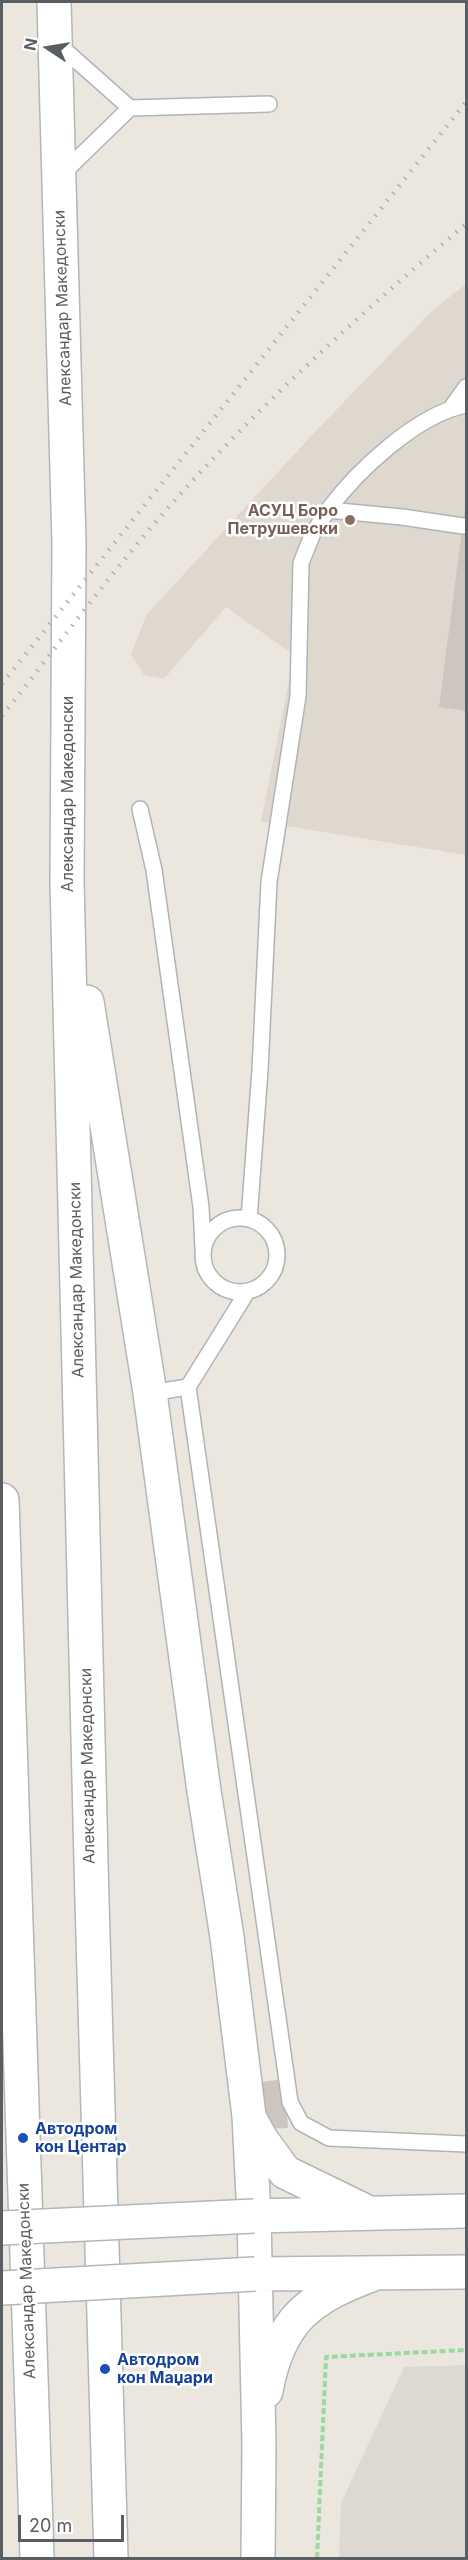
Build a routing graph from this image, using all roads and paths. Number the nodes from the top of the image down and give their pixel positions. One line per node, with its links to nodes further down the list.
1 (54, 2): 2 (street, Александар Македонски)
2 (56, 42): 4 (lane); 5 (street, Александар Македонски)
3 (269, 104): 4 (lane)
4 (130, 108): 5 (lane)
5 (59, 177): 12 (street, Александар Македонски)
6 (466, 387): 8 (lane)
7 (466, 405): 8 (lane)
8 (451, 408): 9 (lane)
9 (328, 510): 10 (lane); 13 (lane)
10 (463, 526)
11 (140, 809): 14 (lane)
12 (67, 882): 17 (street); 32 (street, Александар Македонски)
13 (249, 1219): 14 (lane); 15 (lane)
14 (203, 1248): 15 (lane)
15 (247, 1292): 16 (lane)
16 (188, 1387): 17 (lane); 20 (lane)
17 (150, 1393): 19 (street)
18 (2, 1500): 31 (street, Александар Македонски)
19 (249, 2116): 22 (street); 23 (street)
20 (466, 2144)
21 (466, 2211): 22 (street)
22 (369, 2213): 23 (street)
23 (254, 2216): 24 (street, bridge); 27 (street)
24 (2, 2228)
25 (466, 2272): 26 (street)
26 (376, 2273): 27 (street); 30 (street)
27 (255, 2274): 28 (street, bridge); 30 (street)
28 (2, 2288)
29 (466, 2350): 34 (path)
30 (259, 2445): 33 (street)
31 (37, 2559)
32 (111, 2559)
33 (258, 2559)
34 (317, 2559)

